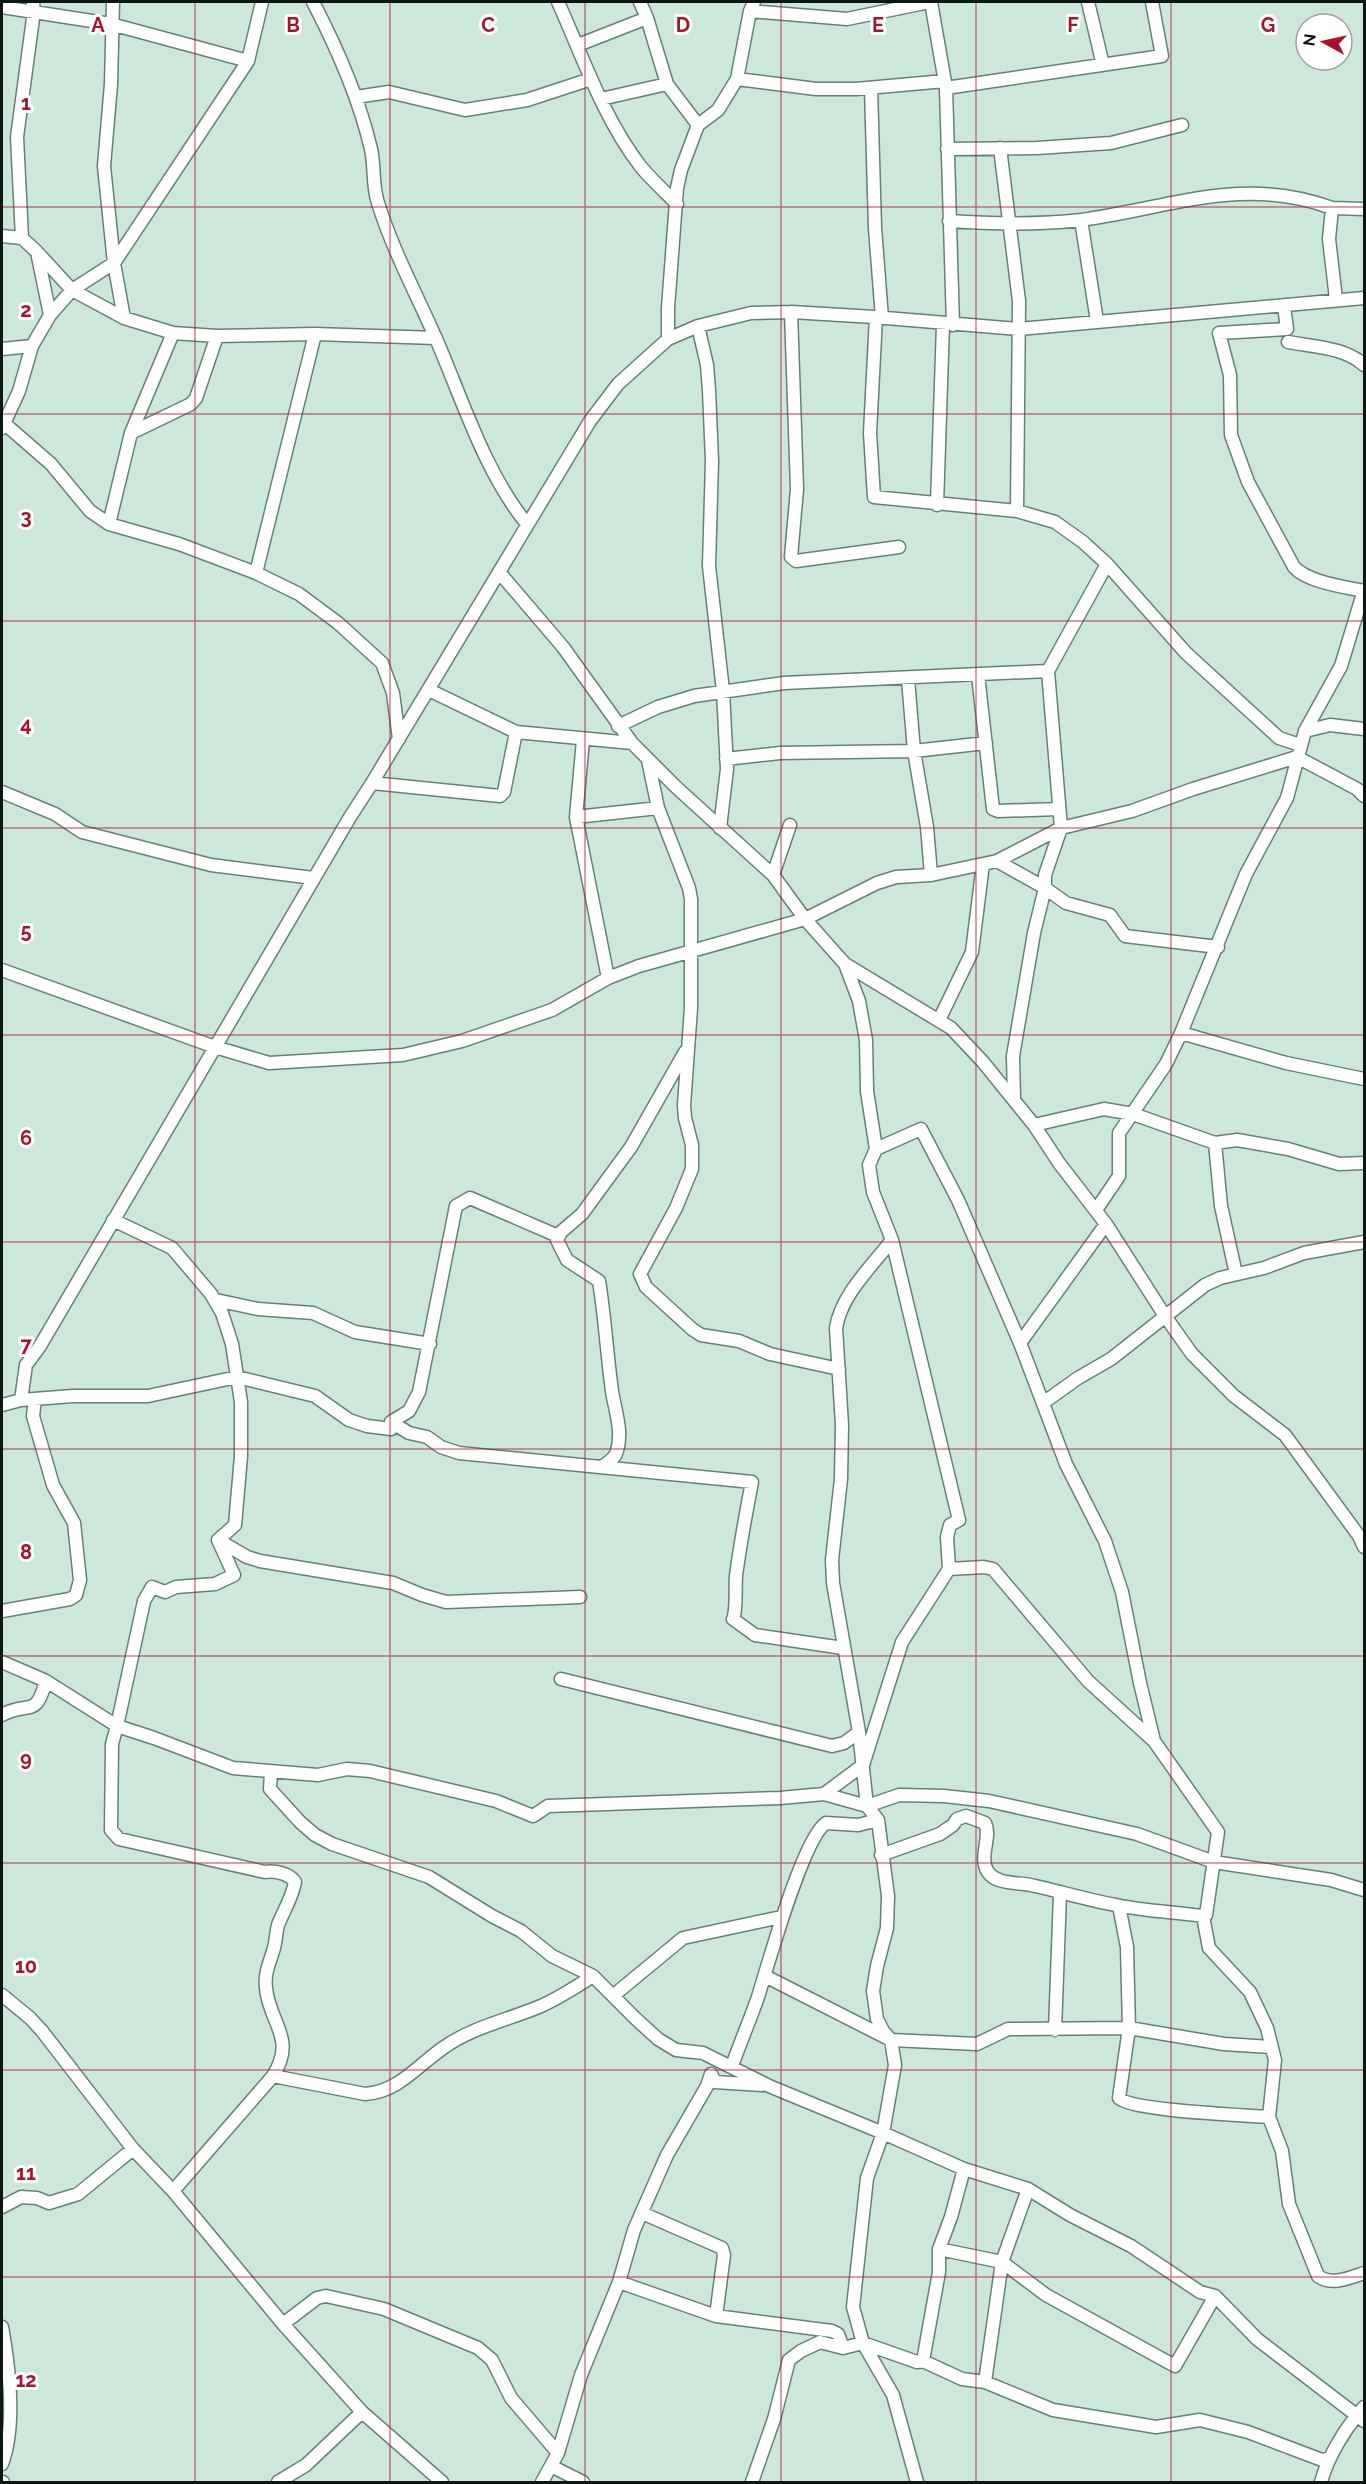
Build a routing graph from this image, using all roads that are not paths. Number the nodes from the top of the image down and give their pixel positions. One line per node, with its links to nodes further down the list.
1 (113, 2): 13 (street)
2 (262, 2): 15 (street)
3 (313, 2): 22 (street)
4 (558, 2): 14 (street)
5 (640, 2): 12 (street)
6 (930, 2): 10 (street); 20 (street)
7 (1088, 2): 16 (street)
8 (1152, 2): 16 (street)
9 (33, 6): 11 (street); 13 (street); 35 (street)
10 (752, 6): 18 (street)
11 (2, 7)
12 (647, 18): 14 (street); 19 (street)
13 (111, 24): 15 (street); 37 (street)
14 (578, 45): 17 (street)
15 (248, 61): 37 (street)
16 (1103, 65): 20 (street)
17 (591, 79): 22 (street); 23 (street)
18 (736, 79): 21 (street); 24 (street)
19 (667, 84): 23 (street); 24 (street)
20 (946, 85): 21 (street); 27 (street)
21 (871, 88): 44 (street)
22 (356, 97): 53 (street)
23 (601, 99): 28 (street)
24 (698, 125): 28 (street)
25 (1182, 125): 26 (street)
26 (1000, 148): 27 (street); 33 (street)
27 (947, 149): 32 (street)
28 (677, 204): 54 (street)
29 (1332, 208): 30 (street); 31 (street); 40 (street)
30 (1365, 209)
31 (1081, 220): 33 (street); 46 (street)
32 (949, 221): 33 (street); 47 (street)
33 (1008, 225): 49 (street)
34 (2, 236): 35 (street)
35 (22, 238): 36 (street)
36 (37, 252): 38 (street); 43 (street)
37 (114, 263): 38 (street); 45 (street)
38 (72, 290): 43 (street); 45 (street)
39 (1365, 298): 40 (street)
40 (1336, 299): 41 (street)
41 (1284, 306): 46 (street); 69 (street)
42 (791, 312): 44 (street); 48 (street); 65 (street)
43 (50, 315): 56 (street)
44 (879, 317): 47 (street); 61 (street)
45 (124, 318): 50 (street)
46 (1097, 321): 49 (street)
47 (948, 325): 49 (street); 61 (street)
48 (698, 326): 54 (street); 74 (street)
49 (1019, 329): 62 (street)
50 (173, 333): 52 (street); 60 (street)
51 (315, 334): 52 (street); 53 (street); 68 (street)
52 (217, 336): 60 (street)
53 (436, 338): 64 (street)
54 (668, 339): 64 (street)
55 (1288, 342): 58 (street)
56 (32, 346): 57 (street); 59 (street)
57 (2, 349)
58 (1365, 365)
59 (3, 426): 63 (street)
60 (131, 433): 63 (street)
61 (938, 505): 62 (street)
62 (1017, 511): 66 (street)
63 (109, 524): 68 (street)
64 (527, 524): 67 (street)
65 (899, 548)
66 (1107, 564): 70 (street); 84 (street)
67 (499, 572): 73 (street); 75 (street)
68 (256, 573): 79 (street)
69 (1364, 591): 77 (street)
70 (1048, 671): 71 (street); 91 (street)
71 (978, 675): 72 (street); 82 (street)
72 (908, 678): 74 (street); 83 (street)
73 (429, 690): 78 (street); 79 (street)
74 (723, 691): 75 (street); 86 (street)
75 (618, 726): 81 (street)
76 (1365, 729): 77 (street)
77 (1305, 731): 84 (street)
78 (516, 732): 80 (street); 87 (street)
79 (399, 739): 87 (street)
80 (584, 740): 81 (street); 92 (street)
81 (632, 743): 85 (street)
82 (986, 743): 83 (street); 91 (street)
83 (914, 751): 86 (street); 99 (street)
84 (1299, 751): 89 (street); 95 (street); 103 (street)
85 (648, 759): 90 (street); 94 (street)
86 (726, 759): 94 (street)
87 (372, 783): 100 (street)
88 (2, 792): 100 (street)
89 (1365, 796)
90 (658, 808): 92 (street); 104 (street)
91 (1059, 809): 95 (street)
92 (576, 817): 107 (street)
93 (790, 825): 98 (street)
94 (720, 828): 98 (street)
95 (1061, 828): 96 (street); 101 (street)
96 (997, 861): 97 (street); 101 (street)
97 (983, 864): 99 (street); 108 (street)
98 (773, 875): 102 (street)
99 (931, 875): 102 (street)
100 (313, 878): 110 (street)
101 (1045, 888): 103 (street); 113 (street)
102 (805, 919): 104 (street); 105 (street)
103 (1218, 947): 109 (street)
104 (691, 950): 107 (street); 111 (street)
105 (845, 964): 108 (street); 117 (street)
106 (2, 970): 110 (street)
107 (608, 978): 110 (street)
108 (939, 1020): 113 (street)
109 (1181, 1033): 112 (street); 114 (street)
110 (214, 1047): 120 (street)
111 (687, 1050): 122 (street); 130 (street)
112 (1365, 1079)
113 (1014, 1100): 115 (street)
114 (1133, 1114): 115 (street); 116 (street); 119 (street)
115 (1034, 1125): 119 (street)
116 (1215, 1143): 118 (street); 125 (street)
117 (876, 1149): 123 (street); 128 (street)
118 (1365, 1163)
119 (1096, 1210): 121 (street)
120 (113, 1220): 126 (street); 133 (street)
121 (1106, 1224): 127 (street); 128 (street)
122 (558, 1236): 129 (street); 137 (street)
123 (892, 1239): 130 (street); 140 (street)
124 (1365, 1242): 125 (street)
125 (1236, 1274): 127 (street)
126 (216, 1300): 129 (street); 131 (street)
127 (1165, 1316): 134 (street); 139 (street)
128 (1020, 1343): 134 (street)
129 (430, 1344): 136 (street)
130 (839, 1369): 143 (street)
131 (237, 1377): 132 (street); 136 (street); 138 (street)
132 (35, 1399): 133 (street); 142 (street)
133 (21, 1400): 135 (street)
134 (1043, 1403): 150 (street)
135 (2, 1405)
136 (391, 1422): 137 (street)
137 (602, 1467): 143 (street)
138 (218, 1540): 141 (street); 148 (street)
139 (1365, 1547)
140 (950, 1569): 150 (street); 151 (street)
141 (580, 1597)
142 (2, 1611)
143 (843, 1648): 149 (street)
144 (2, 1662): 146 (street)
145 (561, 1679): 149 (street)
146 (46, 1681): 147 (street); 148 (street)
147 (2, 1715)
148 (117, 1726): 152 (street); 172 (street)
149 (859, 1732): 151 (street)
150 (1154, 1741): 157 (street)
151 (863, 1765): 153 (street); 154 (street)
152 (271, 1773): 153 (street); 163 (street)
153 (824, 1794): 154 (street)
154 (867, 1806): 155 (street); 157 (street)
155 (878, 1820): 156 (street); 162 (street)
156 (881, 1855): 159 (street); 169 (street)
157 (1214, 1862): 158 (street); 161 (street)
158 (1365, 1890)
159 (1060, 1894): 160 (street); 168 (street)
160 (1119, 1906): 161 (street); 167 (street)
161 (1203, 1916): 170 (street)
162 (781, 1917): 164 (street); 166 (street)
163 (593, 1976): 166 (street); 172 (street)
164 (765, 1976): 169 (street); 171 (street)
165 (2, 1995): 176 (street)
166 (614, 1995): 171 (street)
167 (1129, 2028): 168 (street); 170 (street); 174 (street)
168 (1055, 2031): 169 (street)
169 (891, 2040): 175 (street)
170 (1271, 2047): 174 (street)
171 (732, 2066): 173 (street)
172 (273, 2076): 179 (street)
173 (769, 2086): 175 (street); 181 (street)
174 (1269, 2117): 184 (street)
175 (883, 2133): 177 (street); 190 (street)
176 (133, 2149): 179 (street); 180 (street)
177 (964, 2169): 178 (street); 182 (street)
178 (1028, 2189): 183 (street); 186 (street)
179 (173, 2191): 188 (street)
180 (2, 2207)
181 (642, 2212): 185 (street); 187 (street)
182 (939, 2249): 183 (street); 192 (street)
183 (1002, 2262): 186 (street); 193 (street)
184 (1365, 2273)
185 (619, 2282): 187 (street); 196 (street)
186 (1215, 2296): 195 (street)
187 (716, 2316): 191 (street)
188 (283, 2324): 194 (street); 196 (street)
189 (2, 2327): 198 (street)
190 (863, 2343): 191 (street); 192 (street); 205 (street)
191 (843, 2348): 204 (street)
192 (923, 2361): 193 (street)
193 (985, 2382): 197 (street)
194 (362, 2412): 200 (street); 201 (street)
195 (1362, 2414): 197 (street)
196 (558, 2452): 199 (street)
197 (1330, 2458): 206 (street)
198 (2, 2464)
199 (551, 2466): 202 (street); 203 (street)
200 (278, 2482)
201 (442, 2482)
202 (542, 2482)
203 (582, 2482)
204 (752, 2482)
205 (917, 2482)
206 (1321, 2482)

